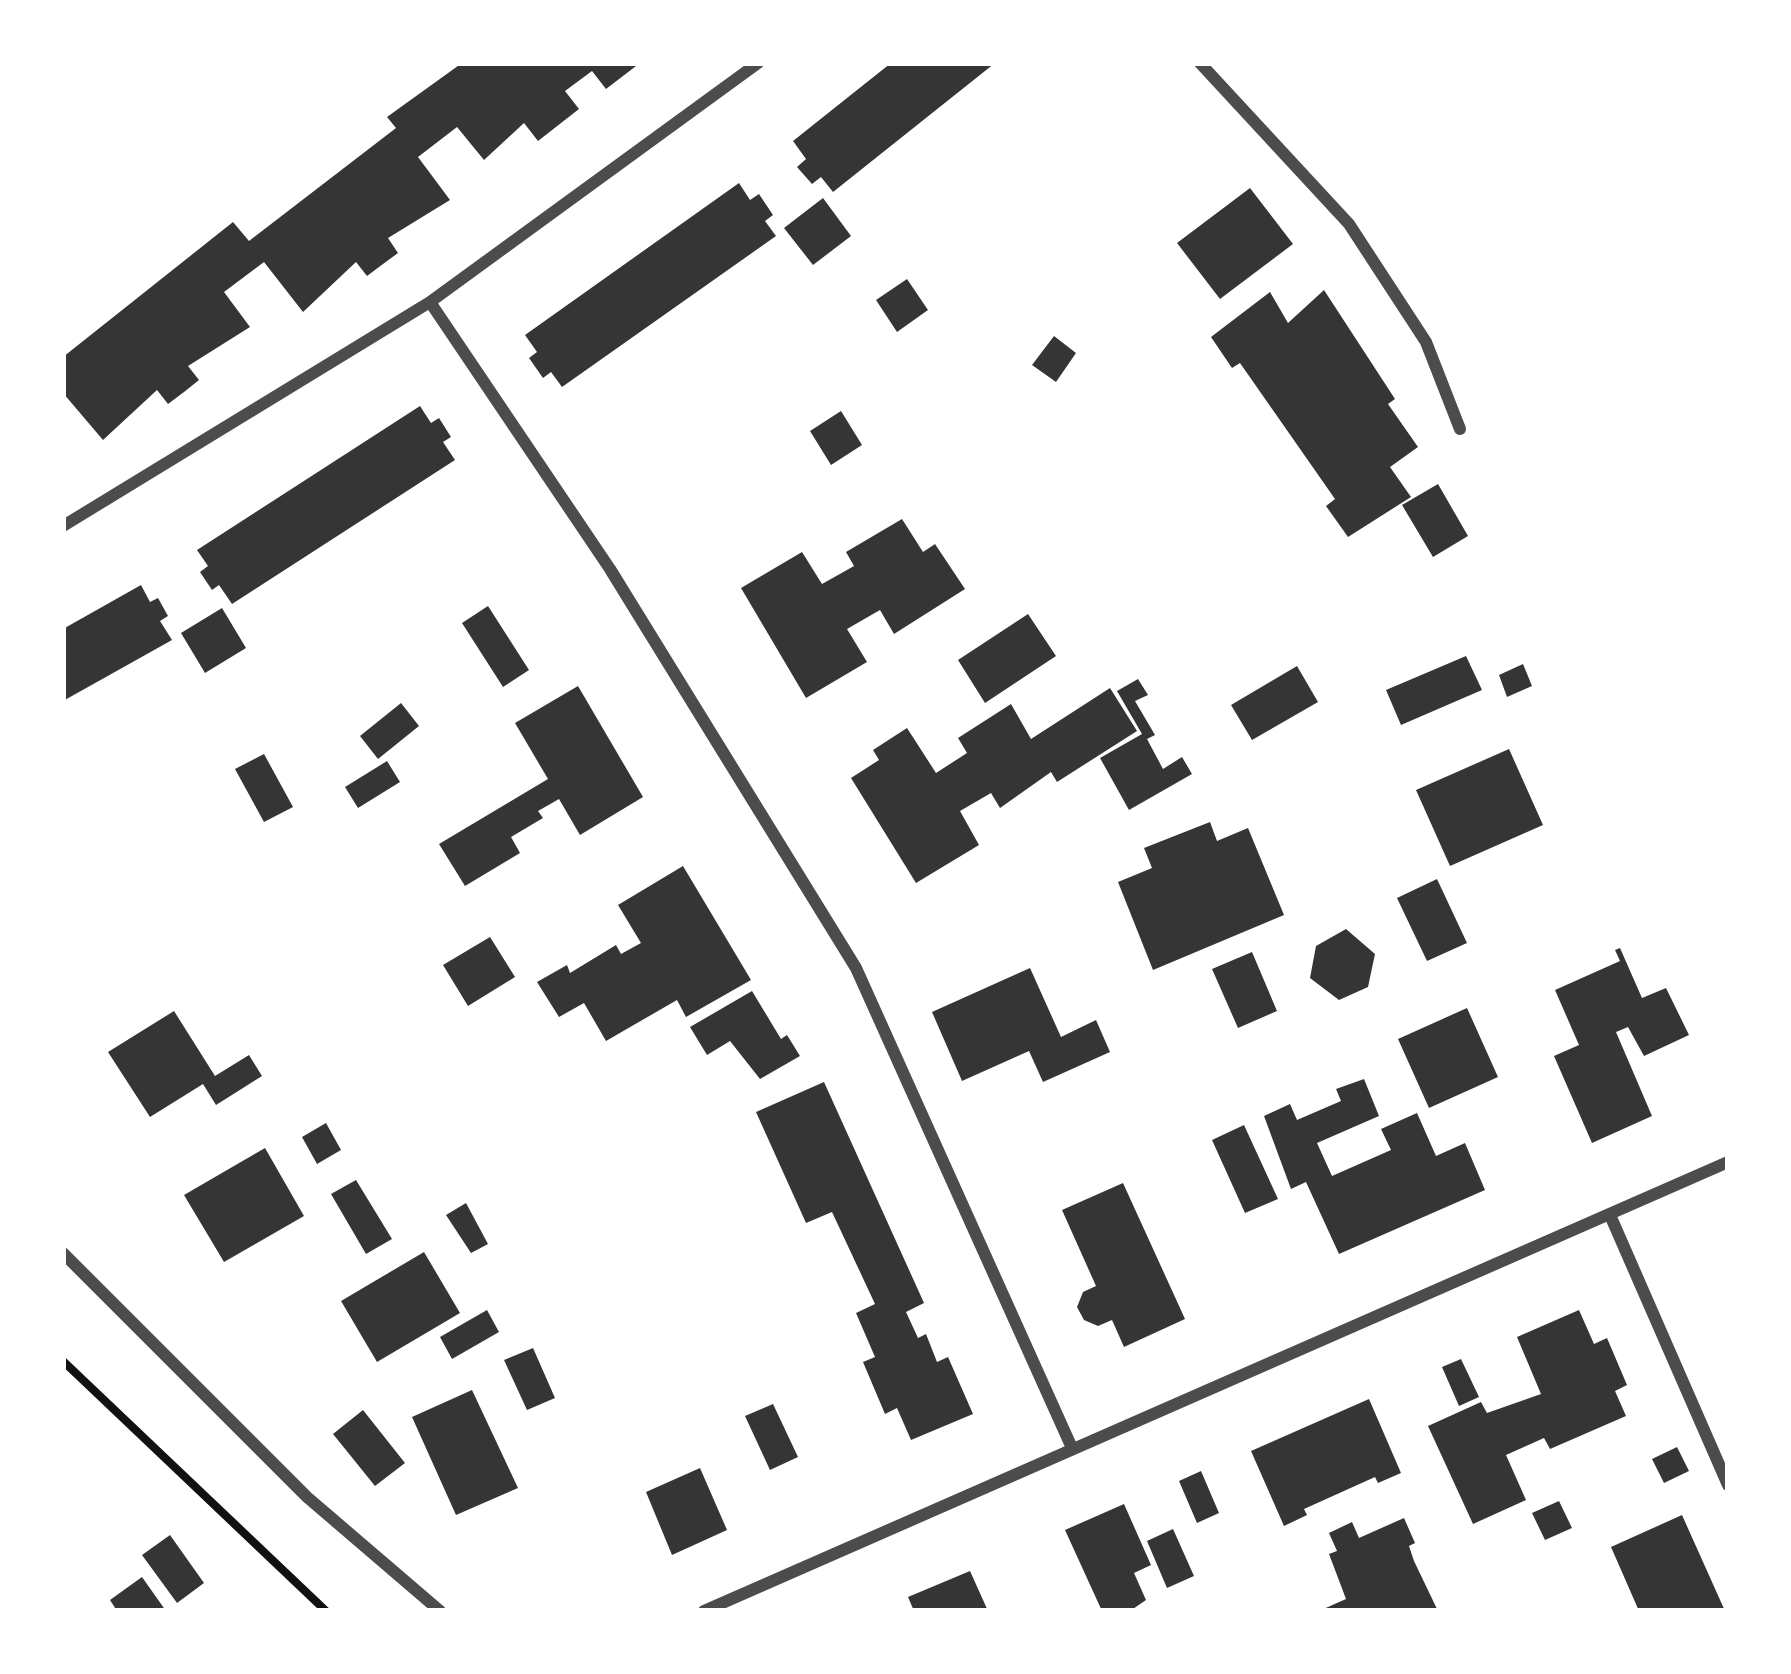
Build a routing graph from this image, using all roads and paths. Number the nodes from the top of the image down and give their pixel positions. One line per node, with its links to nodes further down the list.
1 (758, 63): 3 (street)
2 (1200, 63): 4 (street)
3 (430, 302): 5 (street); 10 (street)
4 (1460, 429)
5 (63, 526)
6 (1728, 1162): 7 (street)
7 (1610, 1215): 10 (street); 11 (street)
8 (63, 1252): 13 (street)
9 (63, 1361): 12 (path)
10 (1072, 1448): 14 (street)
11 (1728, 1485)
12 (326, 1611)
13 (440, 1611)
14 (704, 1611)

